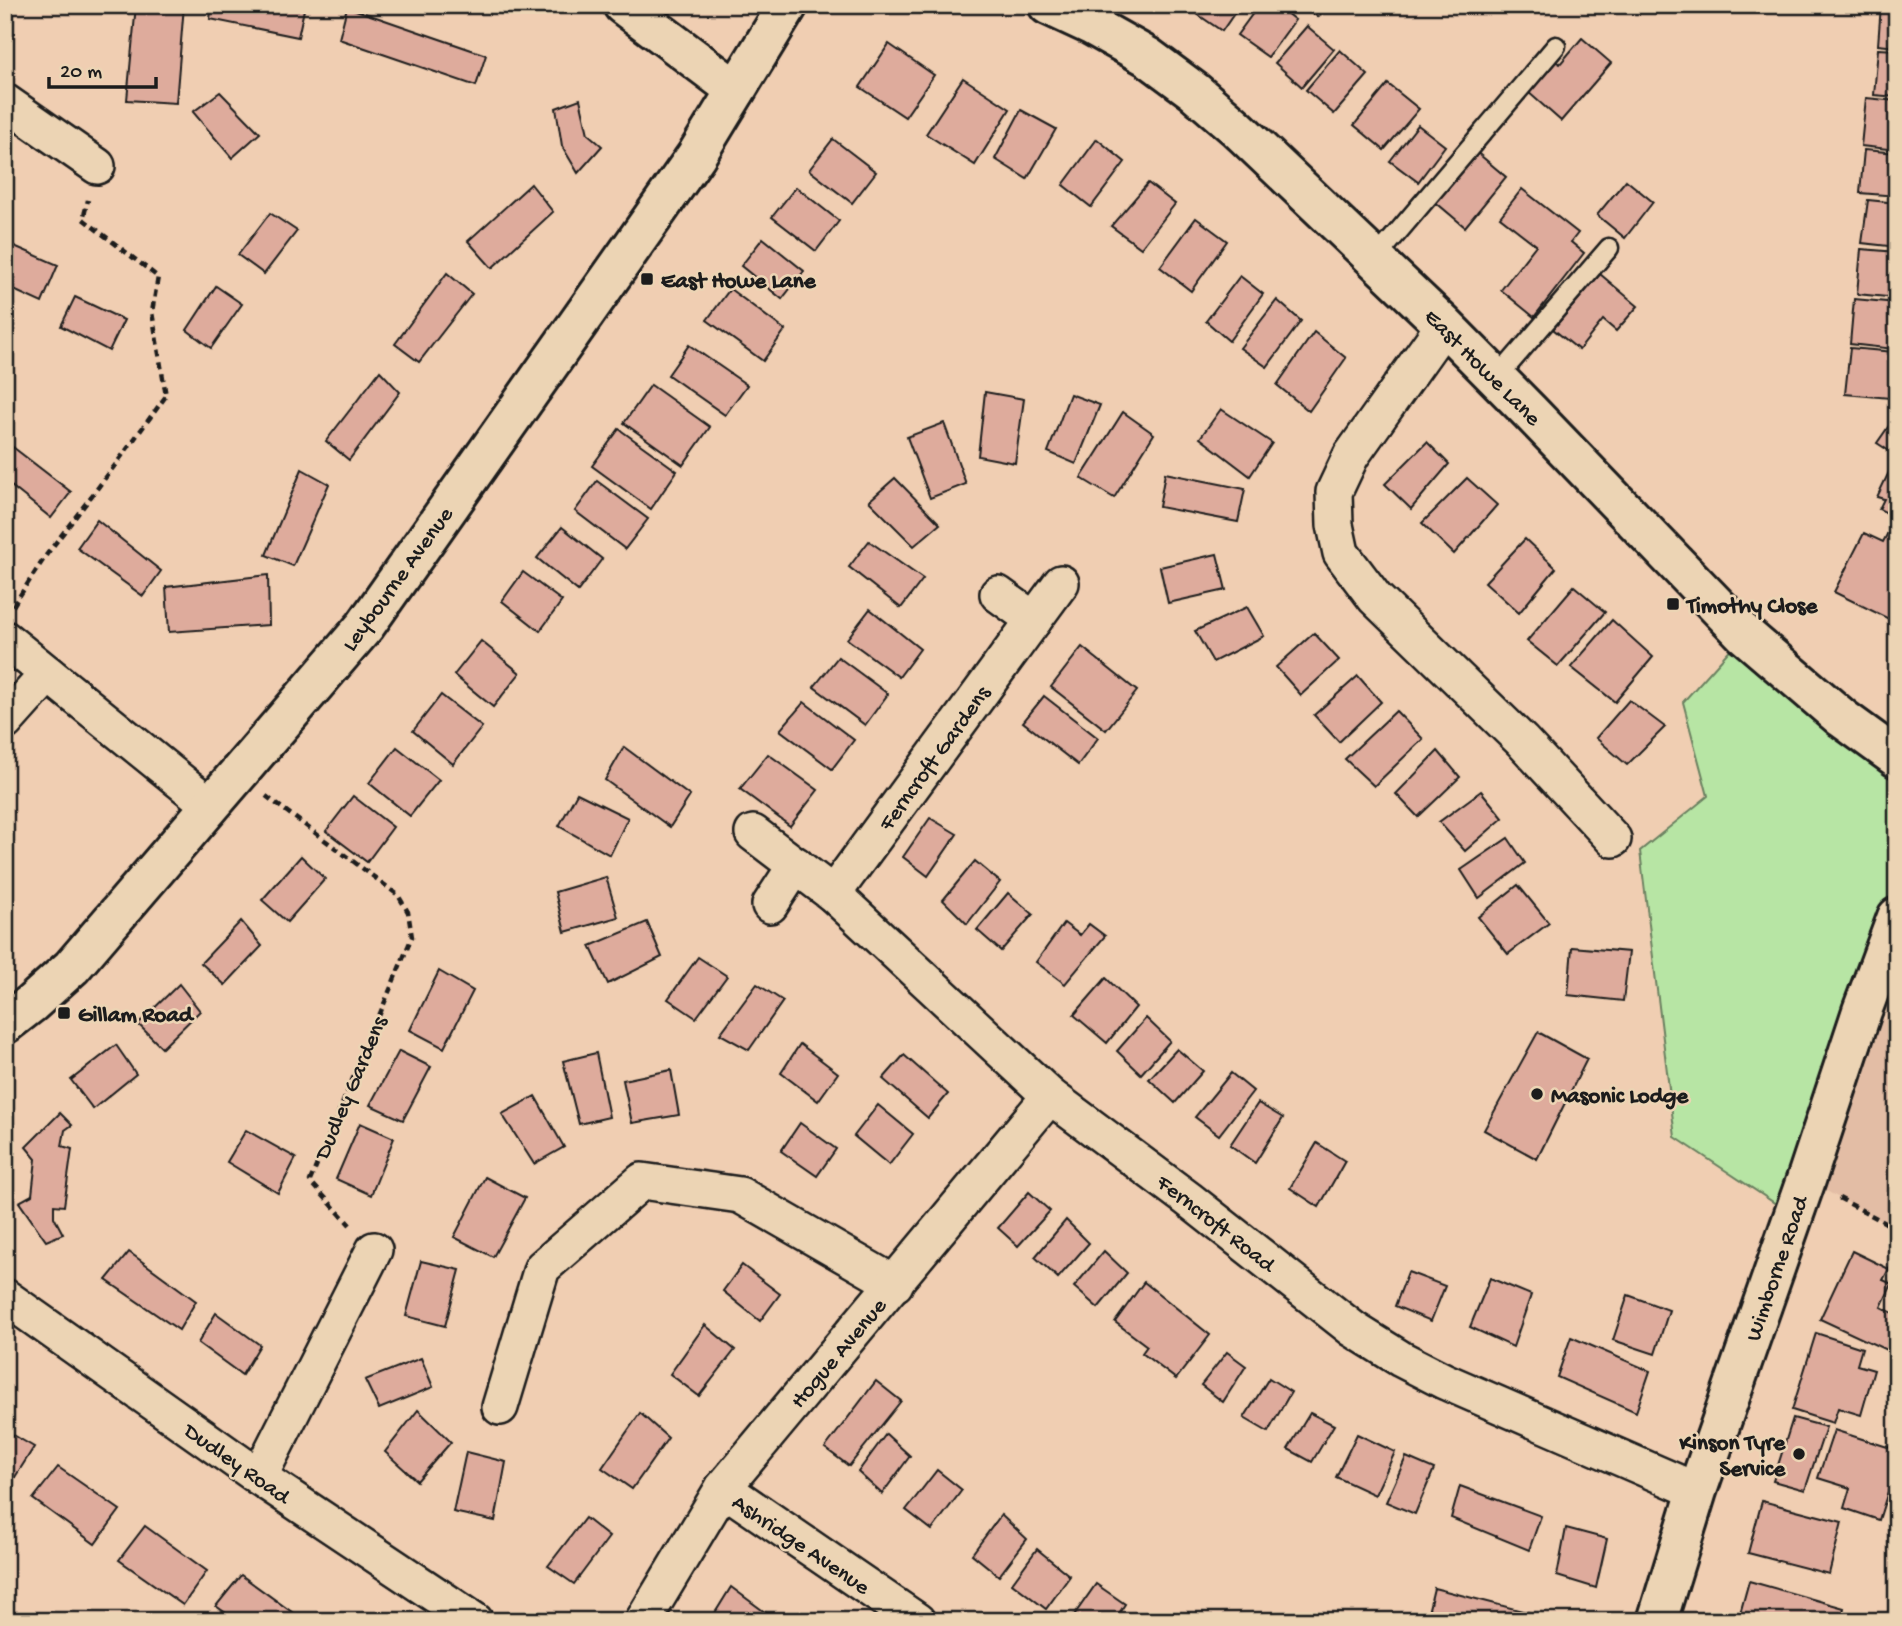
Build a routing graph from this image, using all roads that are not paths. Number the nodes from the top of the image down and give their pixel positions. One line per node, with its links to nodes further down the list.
1 (623, 5): 5 (street)
2 (788, 5): 5 (street)
3 (1048, 5): 9 (street, East Howe Lane)
4 (1556, 46): 9 (lane)
5 (736, 90): 19 (street, Leybourne Avenue)
6 (5, 102): 7 (street)
7 (97, 166)
8 (1609, 248): 11 (lane)
9 (1375, 259): 10 (street, East Howe Lane)
10 (1444, 326): 11 (street, East Howe Lane); 21 (street)
11 (1497, 379): 18 (street, East Howe Lane)
12 (1061, 583): 14 (street, Ferncroft Gardens)
13 (998, 594): 14 (street)
14 (1034, 620): 23 (street, Ferncroft Gardens)
15 (9, 623): 16 (street)
16 (48, 674): 17 (street); 19 (street)
17 (5, 722)
18 (1897, 758)
19 (211, 806): 26 (street, Leybourne Avenue)
20 (753, 833): 22 (street, Ferncroft Road)
21 (1613, 839)
22 (796, 865): 23 (street, Ferncroft Road); 24 (street)
23 (833, 894): 27 (street, Ferncroft Road)
24 (770, 905)
25 (1897, 917): 34 (street, Wimborne Road)
26 (5, 1024)
27 (1050, 1096): 29 (street, Hogue Avenue); 34 (street, Ferncroft Road)
28 (374, 1250): 32 (street)
29 (895, 1283): 31 (street); 33 (street, Hogue Avenue)
30 (5, 1297): 32 (street, Dudley Road)
31 (500, 1407)
32 (259, 1477): 35 (street, Dudley Road)
33 (723, 1488): 36 (street, Hogue Avenue); 37 (street, Ashridge Avenue)
34 (1696, 1491): 38 (street, Wimborne Road)
35 (475, 1621)
36 (643, 1621)
37 (917, 1621)
38 (1657, 1621)

